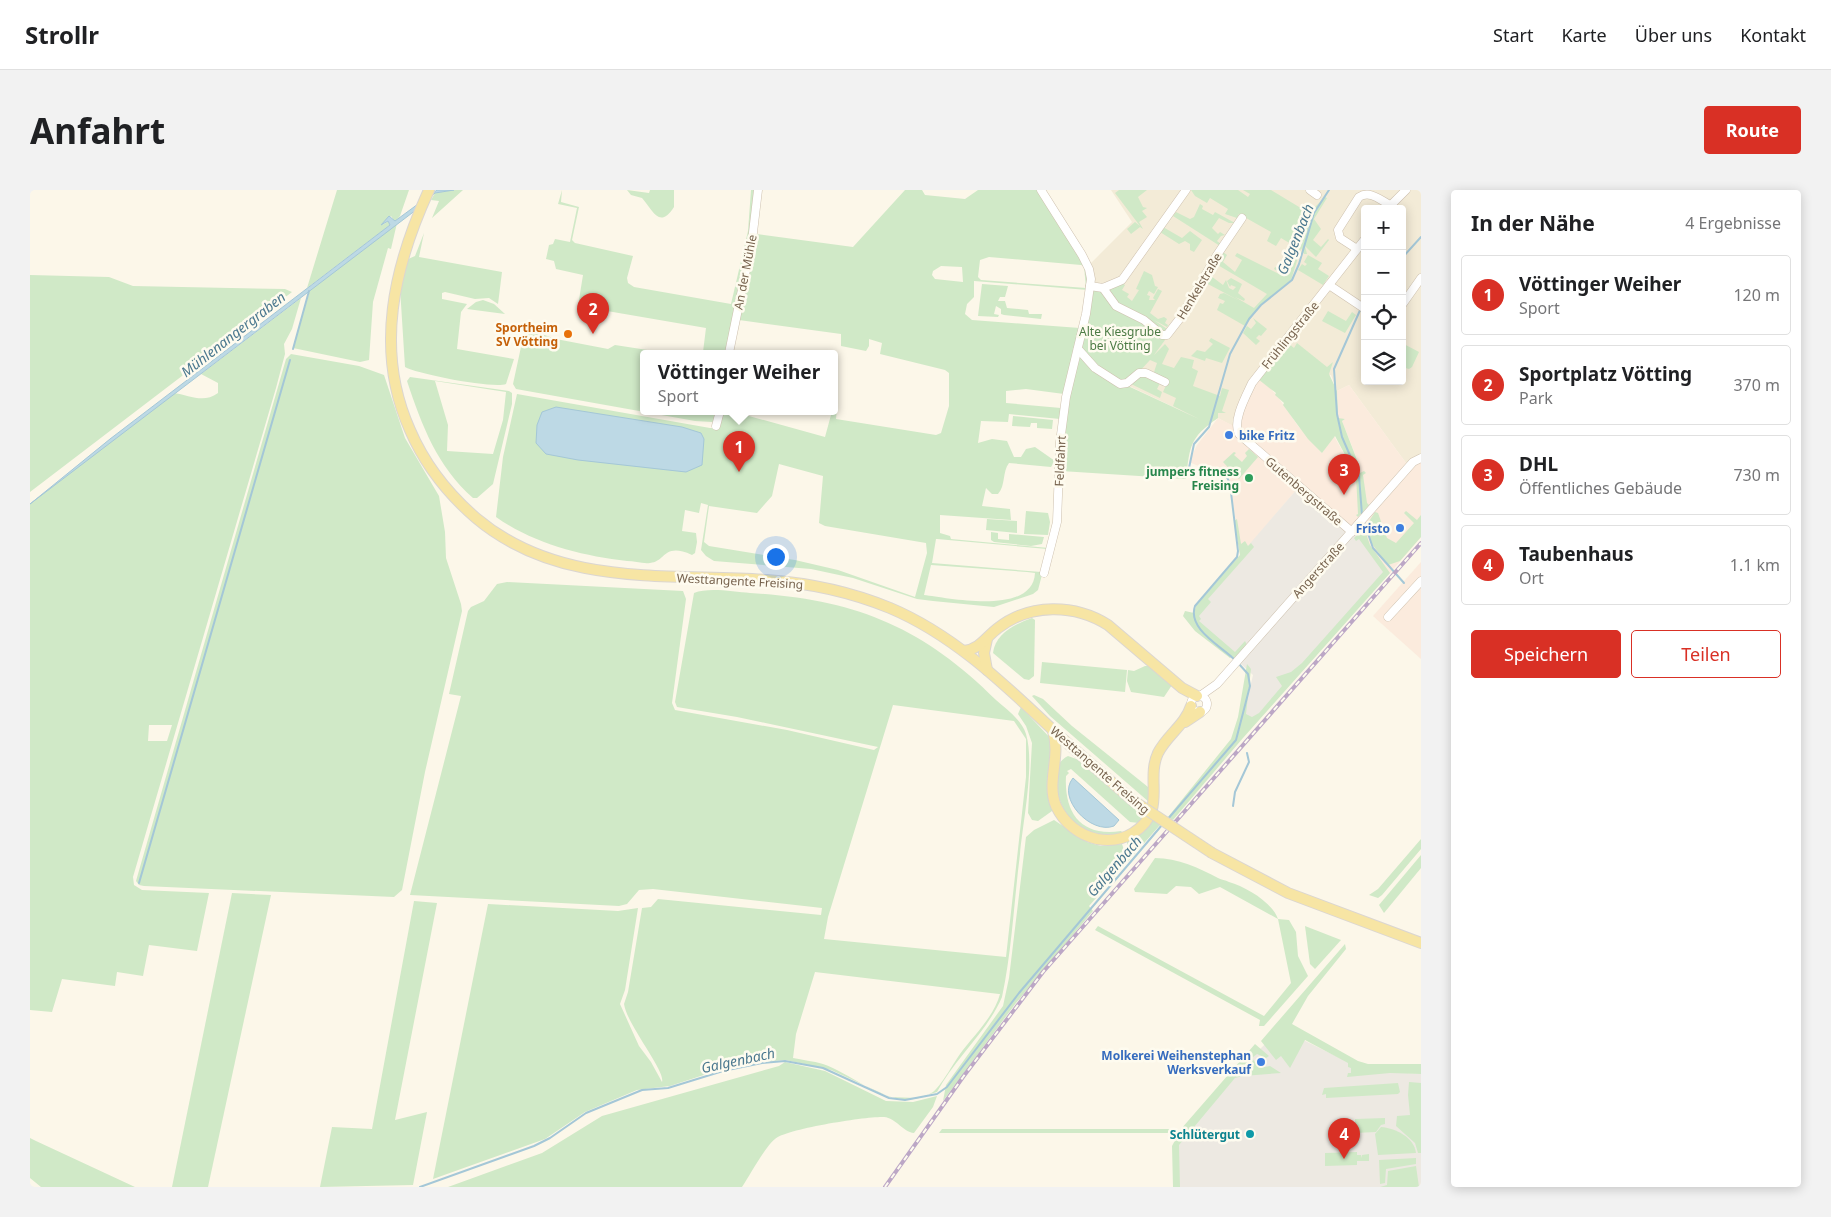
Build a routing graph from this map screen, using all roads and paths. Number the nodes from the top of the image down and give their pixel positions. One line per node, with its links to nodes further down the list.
1 (430, 190): 29 (main road, Westtangente Freising)
2 (758, 190): 18 (street, An der Mühle)
3 (1041, 190): 12 (street, Feldfahrt)
4 (1186, 190): 14 (street)
5 (1406, 190): 7 (street)
6 (1386, 205): 10 (street)
7 (1391, 205)
8 (1242, 218): 14 (street, Henkelstraße)
9 (1361, 244): 10 (street, Frühlingstraße)
10 (1357, 249): 13 (street, Frühlingstraße)
11 (1421, 278): 15 (street)
12 (1090, 286): 14 (street); 17 (street, Feldfahrt)
13 (1330, 286): 16 (street); 22 (street, Frühlingstraße)
14 (1103, 288)
15 (1406, 299)
16 (1361, 306)
17 (1078, 349): 19 (street); 25 (street, Feldfahrt)
18 (730, 350)
19 (1165, 382)
20 (719, 415): 21 (street)
21 (716, 426)
22 (1237, 428): 24 (street, Gutenbergstraße)
23 (1421, 458): 24 (street, Angerstraße)
24 (1352, 532): 31 (street, Angerstraße)
25 (1044, 573)
26 (1421, 581): 27 (street)
27 (1388, 617)
28 (987, 638): 29 (main road); 30 (main road); 32 (main road)
29 (964, 651): 30 (main road, Westtangente Freising)
30 (987, 670): 36 (main road, Westtangente Freising)
31 (1217, 684): 32 (street, Angerstraße); 33 (street, Angerstraße)
32 (1195, 700): 33 (street); 34 (street); 35 (main road)
33 (1208, 702): 34 (street, Angerstraße)
34 (1200, 712): 35 (main road)
35 (1182, 724): 38 (main road)
36 (1053, 730): 37 (main road, Westtangente Freising); 38 (main road)
37 (1080, 755): 38 (main road); 39 (main road, Westtangente Freising, bridge)
38 (1056, 763)
39 (1421, 943)

